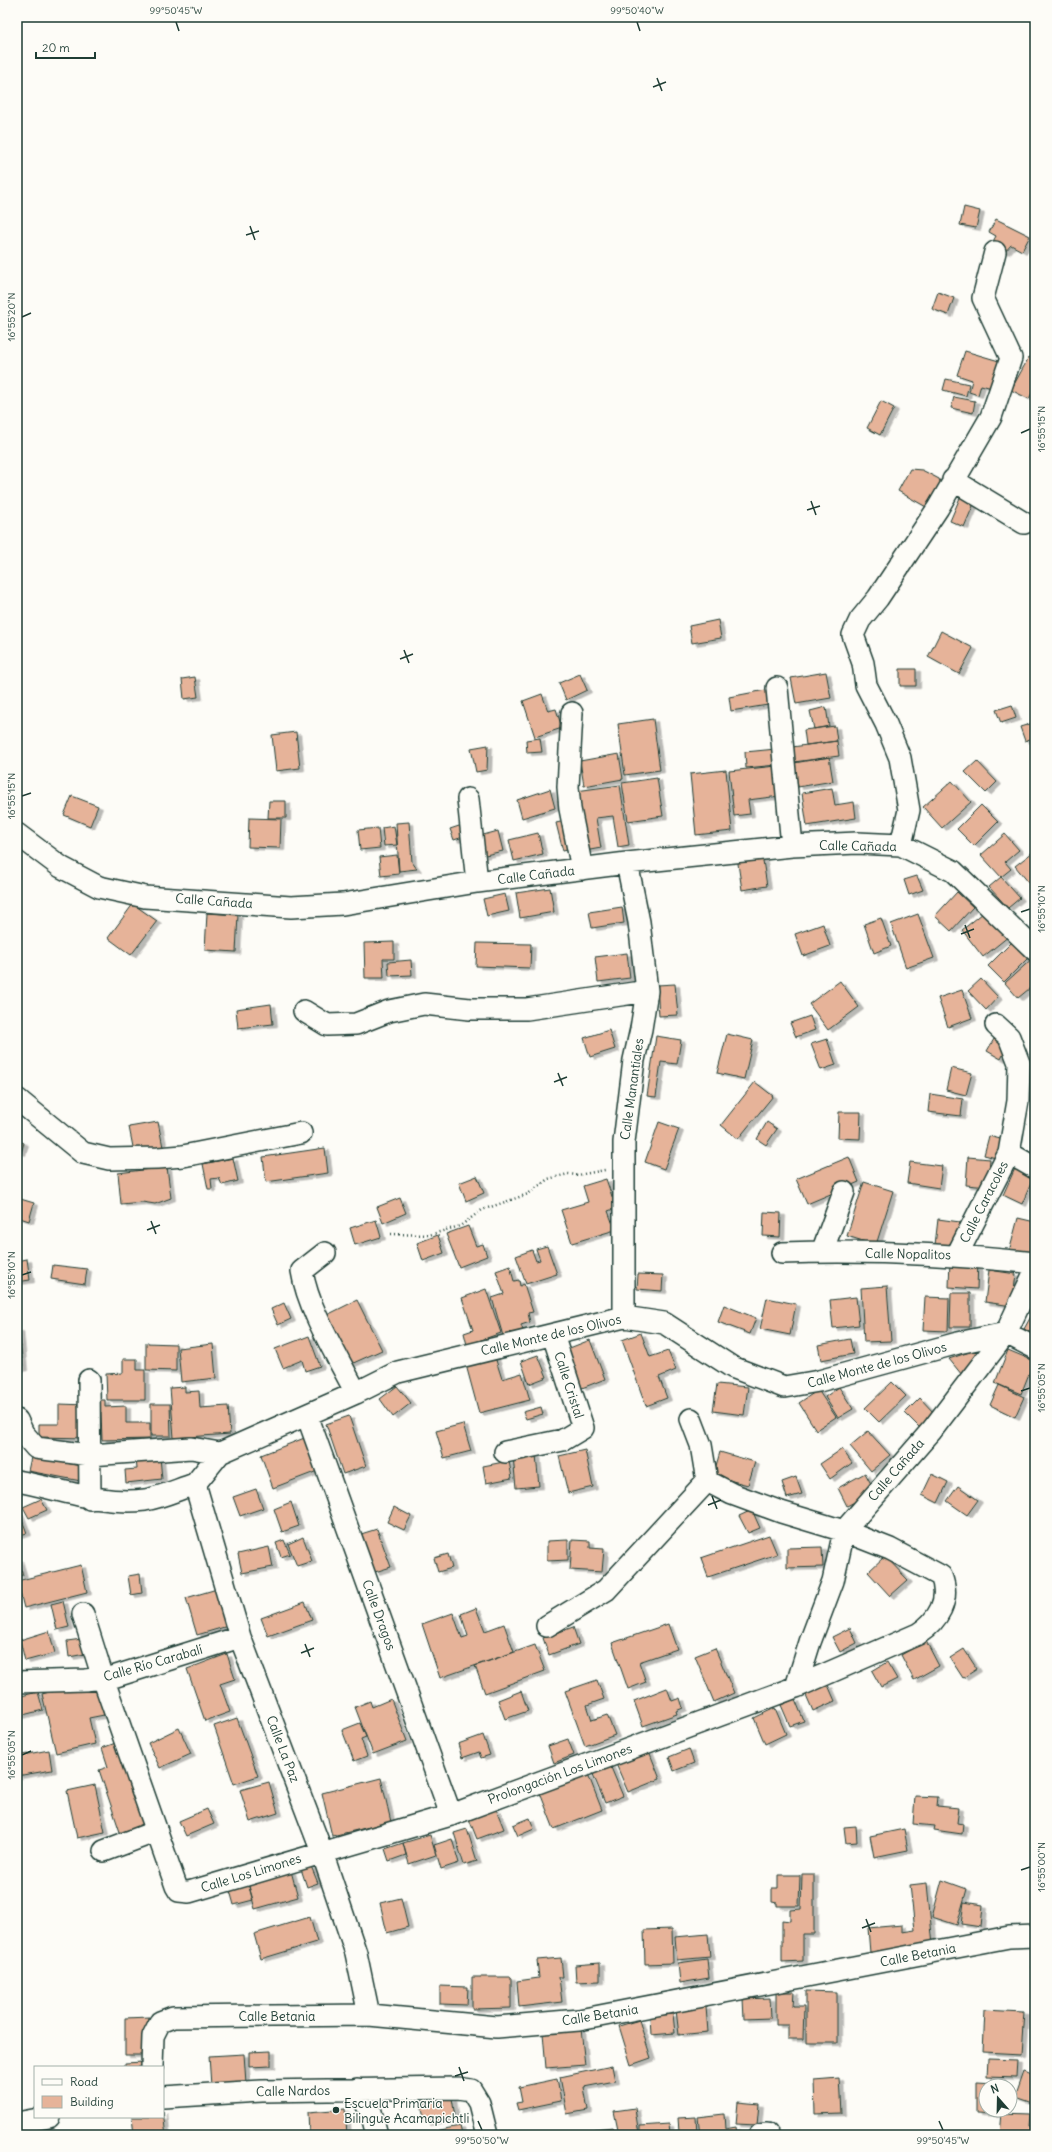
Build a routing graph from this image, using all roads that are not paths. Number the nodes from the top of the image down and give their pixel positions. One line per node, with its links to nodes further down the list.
1 (995, 252): 2 (street)
2 (954, 480): 3 (street); 8 (street)
3 (1024, 523)
4 (777, 688): 9 (street)
5 (572, 713): 11 (street)
6 (468, 798): 12 (street)
7 (17, 834): 12 (street, Calle Cañada)
8 (901, 845): 9 (street, Calle Cañada); 13 (street, Calle Cañada)
9 (792, 846): 10 (street, Calle Cañada)
10 (627, 863): 11 (street, Calle Cañada); 14 (street, Calle Manantiales)
11 (582, 870): 12 (street, Calle Cañada)
12 (477, 882)
13 (1035, 950)
14 (646, 991): 15 (street); 28 (street, Calle Manantiales)
15 (304, 1011)
16 (996, 1024): 19 (street)
17 (17, 1099): 18 (street)
18 (301, 1133)
19 (1009, 1154): 20 (street, Calle Caracoles); 25 (street, Calle Caracoles)
20 (1035, 1168)
21 (844, 1192): 22 (street)
22 (822, 1252): 24 (street, Calle Nopalitos); 25 (street, Calle Nopalitos)
23 (325, 1253): 33 (street)
24 (782, 1253)
25 (957, 1255): 26 (street, Calle Nopalitos)
26 (1035, 1262)
27 (1035, 1271): 29 (street, Calle Cañada)
28 (624, 1317): 29 (street, Calle Monte de los Olivos); 30 (street, Calle Monte de los Olivos)
29 (1006, 1333): 31 (street); 44 (street, Calle Cañada)
30 (553, 1335): 33 (street, Calle Monte de los Olivos); 37 (street, Calle Cristal)
31 (1035, 1348)
32 (89, 1380): 39 (street)
33 (356, 1393): 34 (street, Calle Monte de los Olivos)
34 (307, 1415): 38 (street, Calle Monte de los Olivos); 51 (street, Calle Dragos)
35 (691, 1419): 41 (street)
36 (17, 1420): 39 (street)
37 (505, 1452)
38 (220, 1453): 39 (street); 42 (street, Calle Monte de los Olivos)
39 (90, 1455): 43 (street)
40 (17, 1481): 43 (street)
41 (708, 1481): 44 (street, Prolongación Los Limones); 46 (street)
42 (195, 1484): 43 (street); 47 (street, Calle La Paz)
43 (90, 1498)
44 (844, 1531): 50 (street, Calle Cañada); 50 (street, Prolongación Los Limones)
45 (83, 1614): 48 (street)
46 (547, 1626)
47 (240, 1637): 48 (street, Calle Río Carabalí); 54 (street, Calle La Paz)
48 (103, 1678): 49 (street, Calle Río Carabalí); 52 (street)
49 (17, 1682)
50 (796, 1687): 51 (street, Prolongación Los Limones)
51 (451, 1815): 54 (street, Prolongación Los Limones)
52 (157, 1831): 53 (street); 54 (street, Calle Los Limones)
53 (104, 1851)
54 (322, 1852): 56 (street, Calle La Paz)
55 (1035, 1936): 56 (street, Calle Betania)
56 (369, 2015): 57 (street, Calle Betania)
57 (152, 2066)
58 (356, 2089): 59 (street, Calle Nardos); 62 (street); 63 (street, Calle Nardos)
59 (164, 2098)
60 (44, 2118): 61 (street)
61 (17, 2123)
62 (377, 2135)
63 (487, 2135)

